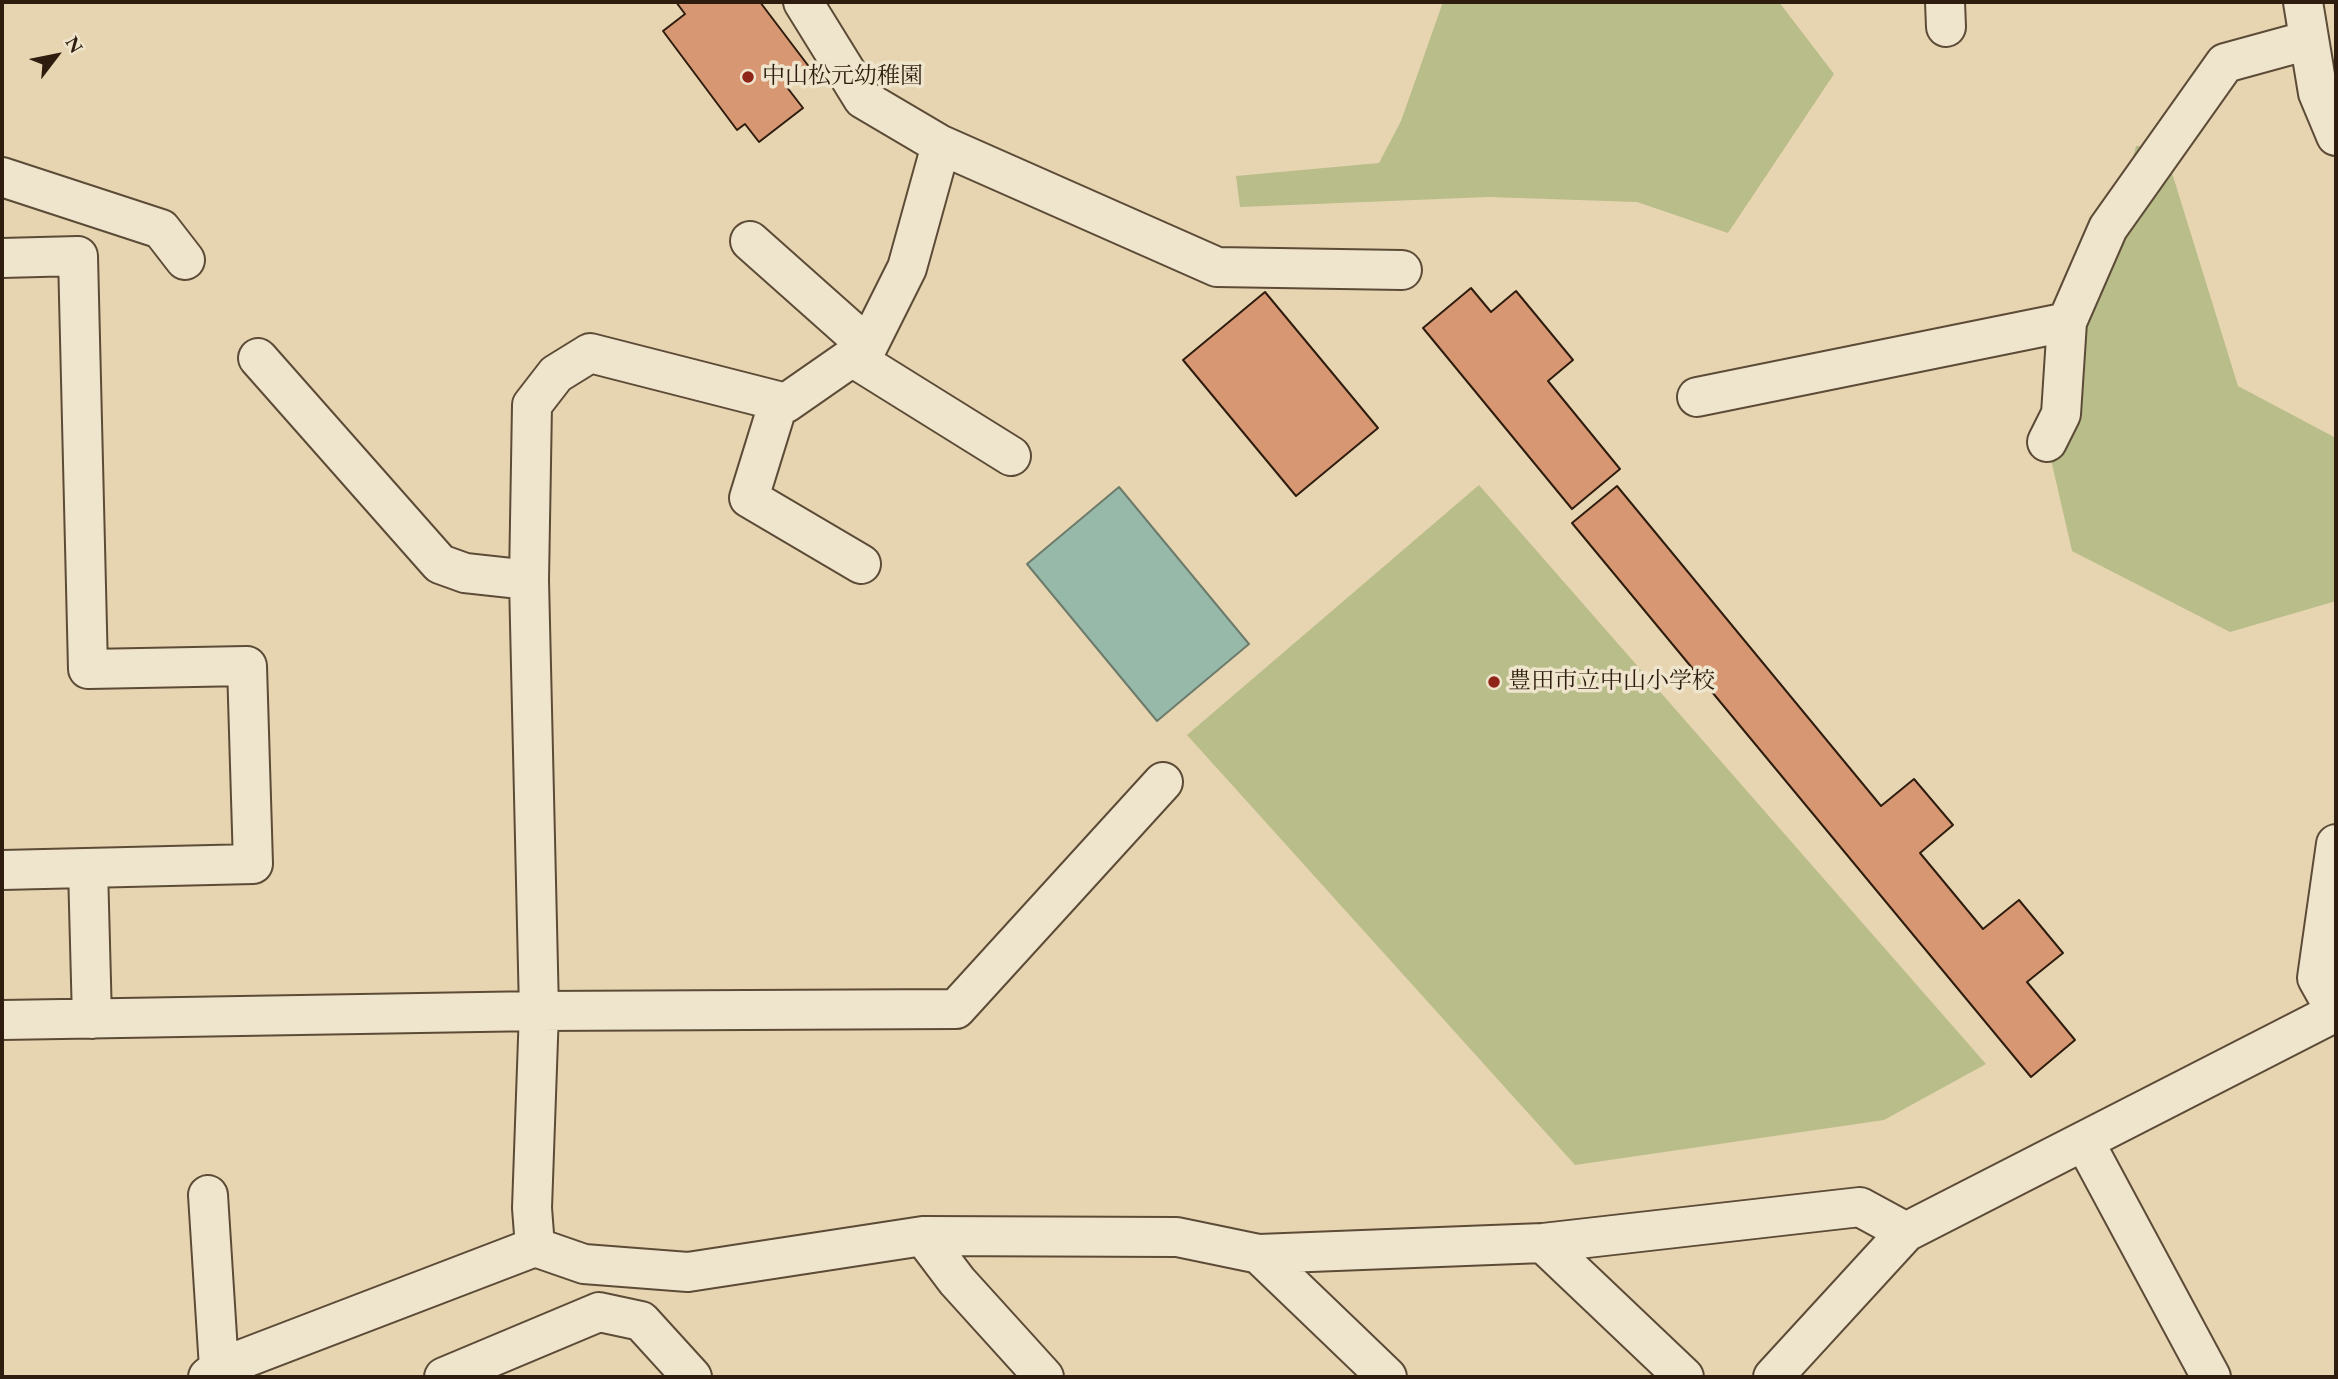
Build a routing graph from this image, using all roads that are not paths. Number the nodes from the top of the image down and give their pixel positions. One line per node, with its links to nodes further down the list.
1 (803, 2): 5 (street)
2 (2303, 2): 3 (street)
3 (2309, 40): 4 (street); 11 (street)
4 (2336, 136)
5 (942, 145): 10 (street); 12 (street)
6 (2, 177): 9 (street)
7 (750, 240): 12 (street)
8 (2, 258): 22 (street)
9 (185, 260)
10 (1402, 270)
11 (2067, 322): 14 (street); 16 (street)
12 (860, 352): 15 (street); 17 (street)
13 (258, 358): 19 (street)
14 (1697, 397)
15 (779, 401): 18 (street); 19 (street)
16 (2047, 442)
17 (1011, 456)
18 (861, 564)
19 (529, 580): 24 (street)
20 (1163, 782): 24 (street)
21 (2336, 844): 25 (street)
22 (88, 868): 23 (street); 26 (street)
23 (2, 870)
24 (539, 1011): 26 (street); 33 (street)
25 (2336, 1012): 28 (street)
26 (92, 1019): 27 (street)
27 (2, 1020)
28 (2084, 1141): 30 (street); 42 (street)
29 (208, 1195): 35 (street)
30 (1906, 1232): 32 (street); 41 (street)
31 (923, 1236): 33 (street); 34 (street); 38 (street)
32 (1543, 1243): 34 (street); 40 (street)
33 (535, 1247): 35 (street)
34 (1259, 1254): 39 (street)
35 (214, 1373)
36 (444, 1377): 37 (street)
37 (692, 1377)
38 (1044, 1377)
39 (1387, 1377)
40 (1684, 1377)
41 (1773, 1377)
42 (2211, 1377)

